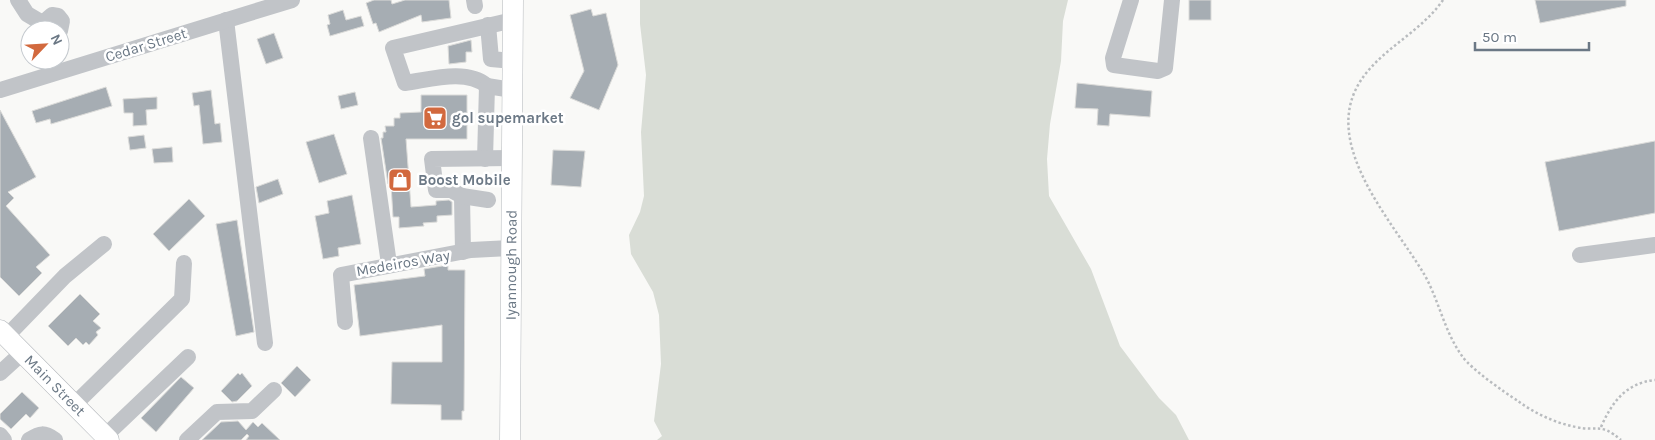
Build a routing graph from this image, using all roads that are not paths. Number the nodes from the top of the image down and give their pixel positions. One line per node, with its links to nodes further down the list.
1 (18, 0): 6 (street)
2 (292, 0): 9 (street, Cedar Street)
3 (513, 0): 10 (main road, Iyannough Road)
4 (1131, 0): 5 (street)
5 (1172, 0)
6 (35, 20)
7 (48, 20): 8 (street)
8 (60, 20)
9 (226, 20): 13 (street, Cedar Street); 32 (street)
10 (513, 20): 11 (street); 12 (main road, Iyannough Road)
11 (488, 25): 12 (street); 15 (street)
12 (513, 61): 17 (main road, Iyannough Road)
13 (70, 62)
14 (48, 70): 16 (street, Cedar Street)
15 (487, 86): 17 (street); 20 (street)
16 (0, 90)
17 (513, 90): 19 (main road, Iyannough Road)
18 (371, 138): 29 (street)
19 (511, 158): 20 (street); 25 (main road, Iyannough Road)
20 (485, 159): 21 (street)
21 (462, 196): 22 (street); 26 (street)
22 (488, 200)
23 (104, 244): 31 (street)
24 (1655, 245): 27 (street)
25 (511, 248): 26 (street, Medeiros Way); 43 (main road, Iyannough Road)
26 (463, 252): 29 (street, Medeiros Way)
27 (1580, 255)
28 (184, 263): 36 (street)
29 (389, 264): 30 (street, Medeiros Way)
30 (344, 322)
31 (3, 333): 34 (main road, Main Street)
32 (264, 343)
33 (188, 358): 38 (street)
34 (10, 364): 36 (main road, Main Street)
35 (274, 390): 42 (street)
36 (74, 404): 38 (main road, Main Street)
37 (0, 435): 39 (street)
38 (107, 438)
39 (4, 440)
40 (29, 440): 41 (street)
41 (55, 440)
42 (188, 440)
43 (510, 440)

